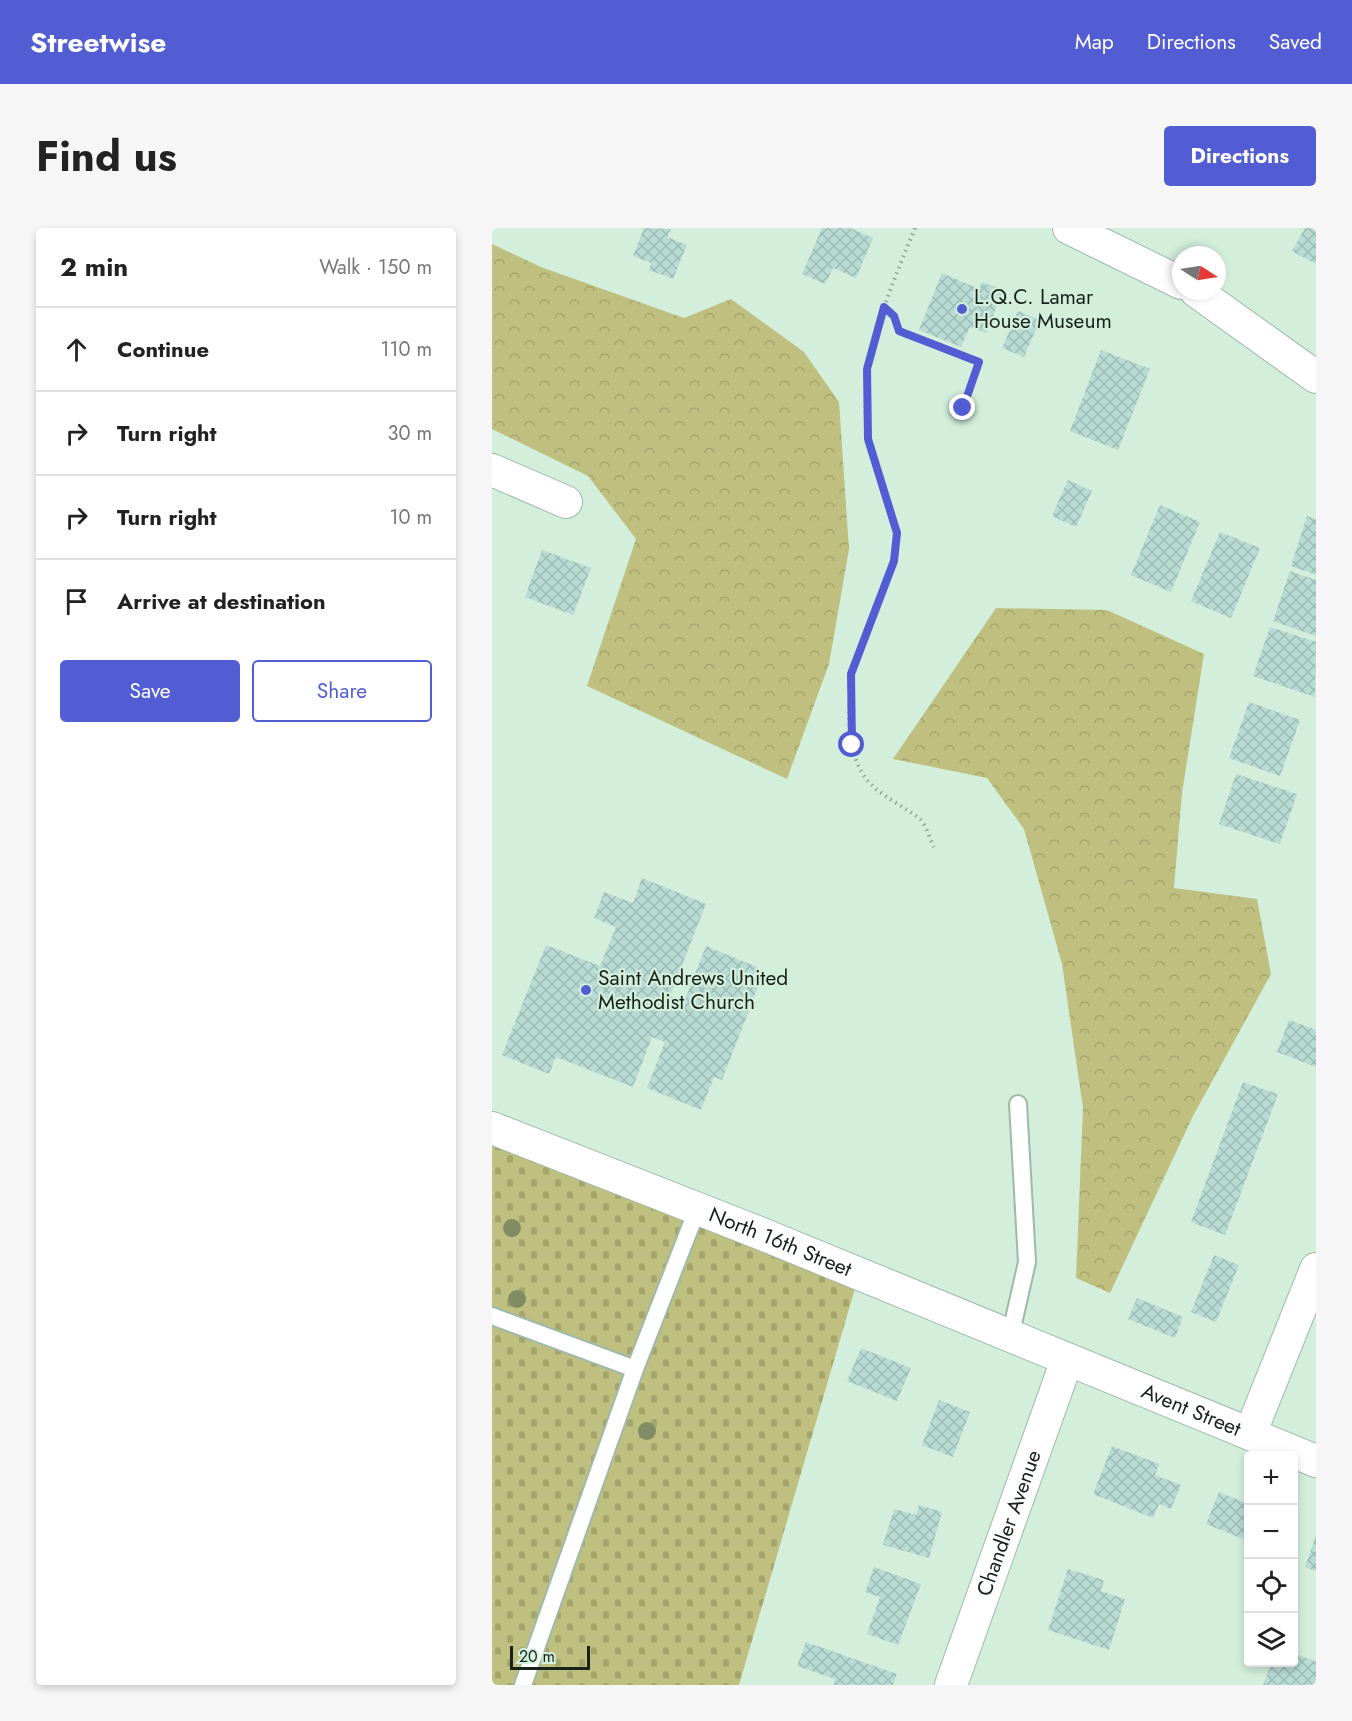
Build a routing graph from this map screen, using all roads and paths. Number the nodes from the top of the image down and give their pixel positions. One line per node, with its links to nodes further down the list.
1 (915, 228): 5 (path)
2 (1070, 228): 3 (street)
3 (1172, 279)
4 (1209, 300): 6 (street)
5 (884, 307): 7 (path); 10 (path)
6 (1316, 377)
7 (963, 408)
8 (492, 470): 9 (street)
9 (566, 502)
10 (934, 847)
11 (1018, 1104): 16 (lane)
12 (492, 1128): 13 (street, North 16th Street)
13 (697, 1210): 16 (street, North 16th Street); 18 (lane)
14 (1316, 1269): 19 (street)
15 (492, 1316): 18 (lane)
16 (1010, 1336): 17 (street, North 16th Street)
17 (1067, 1360): 19 (street, Avent Street); 22 (street, Chandler Avenue)
18 (635, 1369): 21 (lane)
19 (1250, 1434): 20 (street, Avent Street)
20 (1316, 1461)
21 (523, 1685)
22 (951, 1685)

